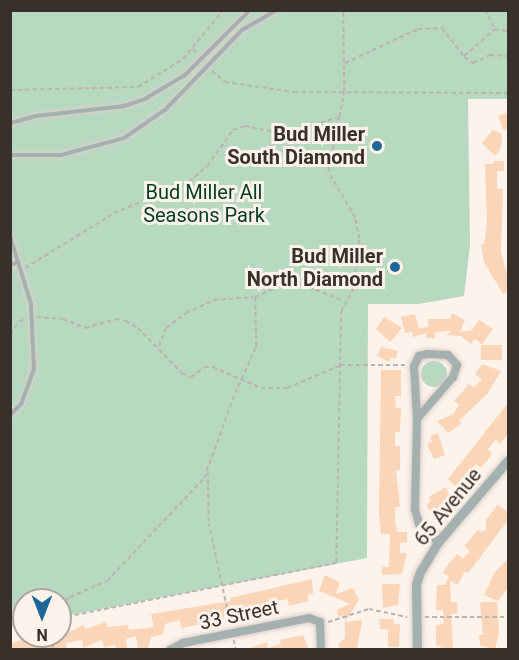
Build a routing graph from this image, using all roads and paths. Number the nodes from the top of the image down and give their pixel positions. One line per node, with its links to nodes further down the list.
1 (223, 10): 8 (path)
2 (250, 10): 18 (lane)
3 (276, 10): 19 (lane)
4 (343, 10): 12 (path)
5 (484, 10): 6 (path)
6 (495, 29): 7 (path); 10 (path)
7 (508, 31)
8 (194, 49): 9 (path); 14 (path)
9 (200, 56)
10 (464, 56): 11 (path); 12 (path)
11 (508, 56)
12 (344, 64): 15 (path)
13 (210, 68): 15 (path)
14 (10, 90)
15 (344, 92): 16 (path); 17 (path)
16 (508, 93)
17 (339, 117): 23 (path); 25 (path)
18 (10, 123)
19 (10, 155)
20 (10, 236): 21 (lane)
21 (18, 262): 22 (lane); 33 (lane)
22 (10, 265)
23 (27, 267)
24 (255, 297): 25 (path); 29 (path); 32 (path)
25 (345, 301): 30 (path)
26 (40, 317): 29 (path)
27 (24, 319): 28 (path)
28 (10, 334)
29 (159, 347): 32 (path)
30 (341, 365): 31 (path); 32 (path); 38 (path)
31 (407, 365)
32 (241, 381): 36 (path)
33 (11, 414)
34 (417, 419): 34 (street); 37 (street)
35 (508, 460): 37 (street, 65 Avenue)
36 (208, 471): 38 (path); 39 (path)
37 (438, 542): 50 (street, 65 Avenue)
38 (223, 584): 40 (path); 45 (path)
39 (72, 599)
40 (72, 615)
41 (411, 617): 44 (path)
42 (424, 617): 43 (path)
43 (508, 617)
44 (332, 622)
45 (231, 626)
46 (234, 639): 48 (path)
47 (170, 650): 49 (street, 33 Street)
48 (236, 650)
49 (321, 650)
50 (417, 650)

